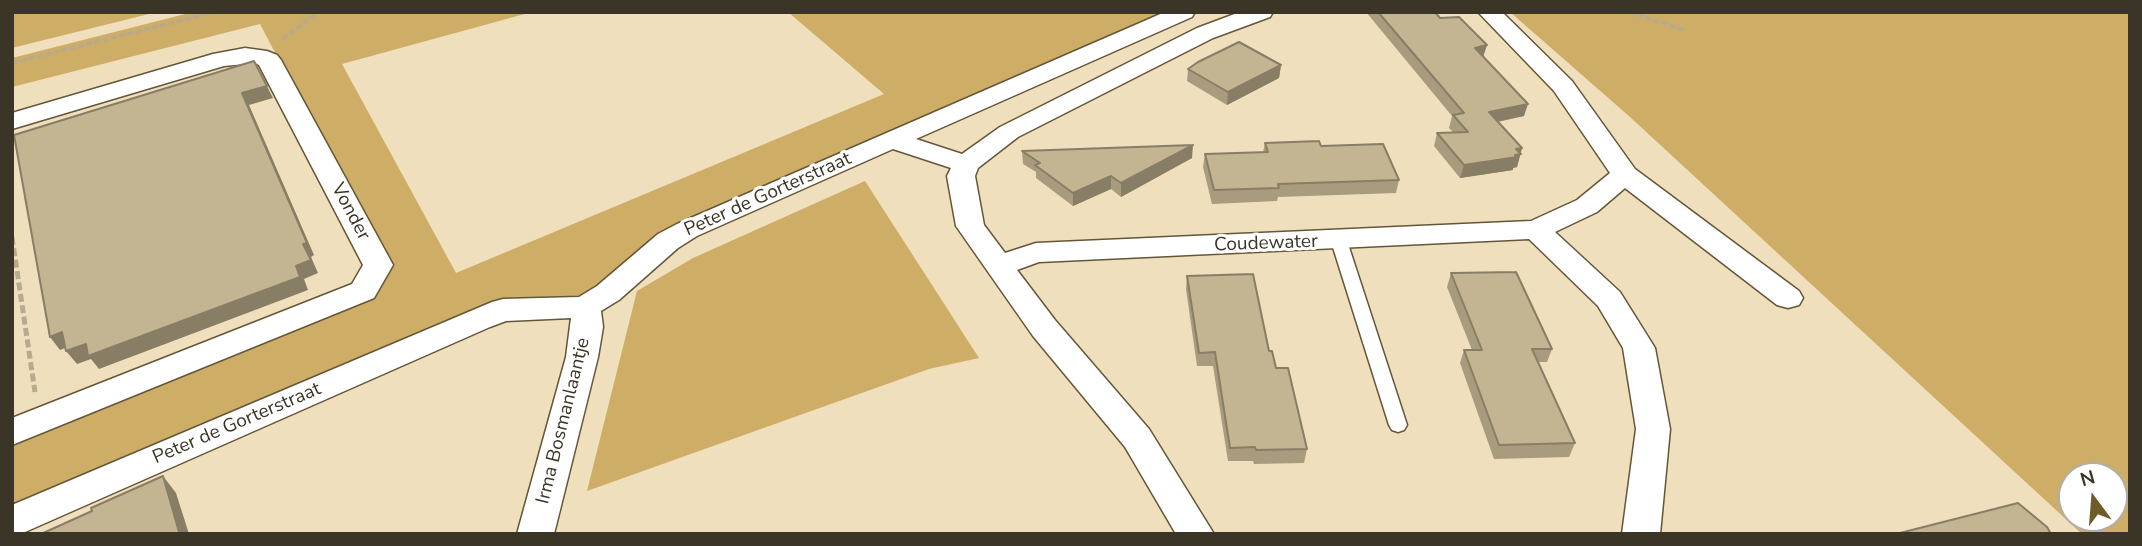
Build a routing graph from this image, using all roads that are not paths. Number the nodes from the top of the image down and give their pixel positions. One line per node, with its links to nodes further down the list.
1 (1184, 12): 5 (street, Peter de Gorterstraat)
2 (1262, 12): 6 (street)
3 (1489, 12): 7 (street)
4 (12, 121): 14 (street, Vonder)
5 (891, 140): 6 (street); 12 (street, Peter de Gorterstraat)
6 (966, 164): 10 (street)
7 (1625, 175): 8 (street, Coudewater); 11 (street)
8 (1536, 230): 9 (street, Coudewater); 18 (street)
9 (1339, 241): 10 (street, Coudewater); 13 (lane)
10 (998, 266): 17 (street)
11 (1788, 298)
12 (585, 307): 15 (street, Peter de Gorterstraat); 16 (street, Irma Bosmanlaantje)
13 (1398, 425)
14 (12, 432)
15 (12, 521)
16 (535, 534)
17 (1196, 534)
18 (1641, 534)

